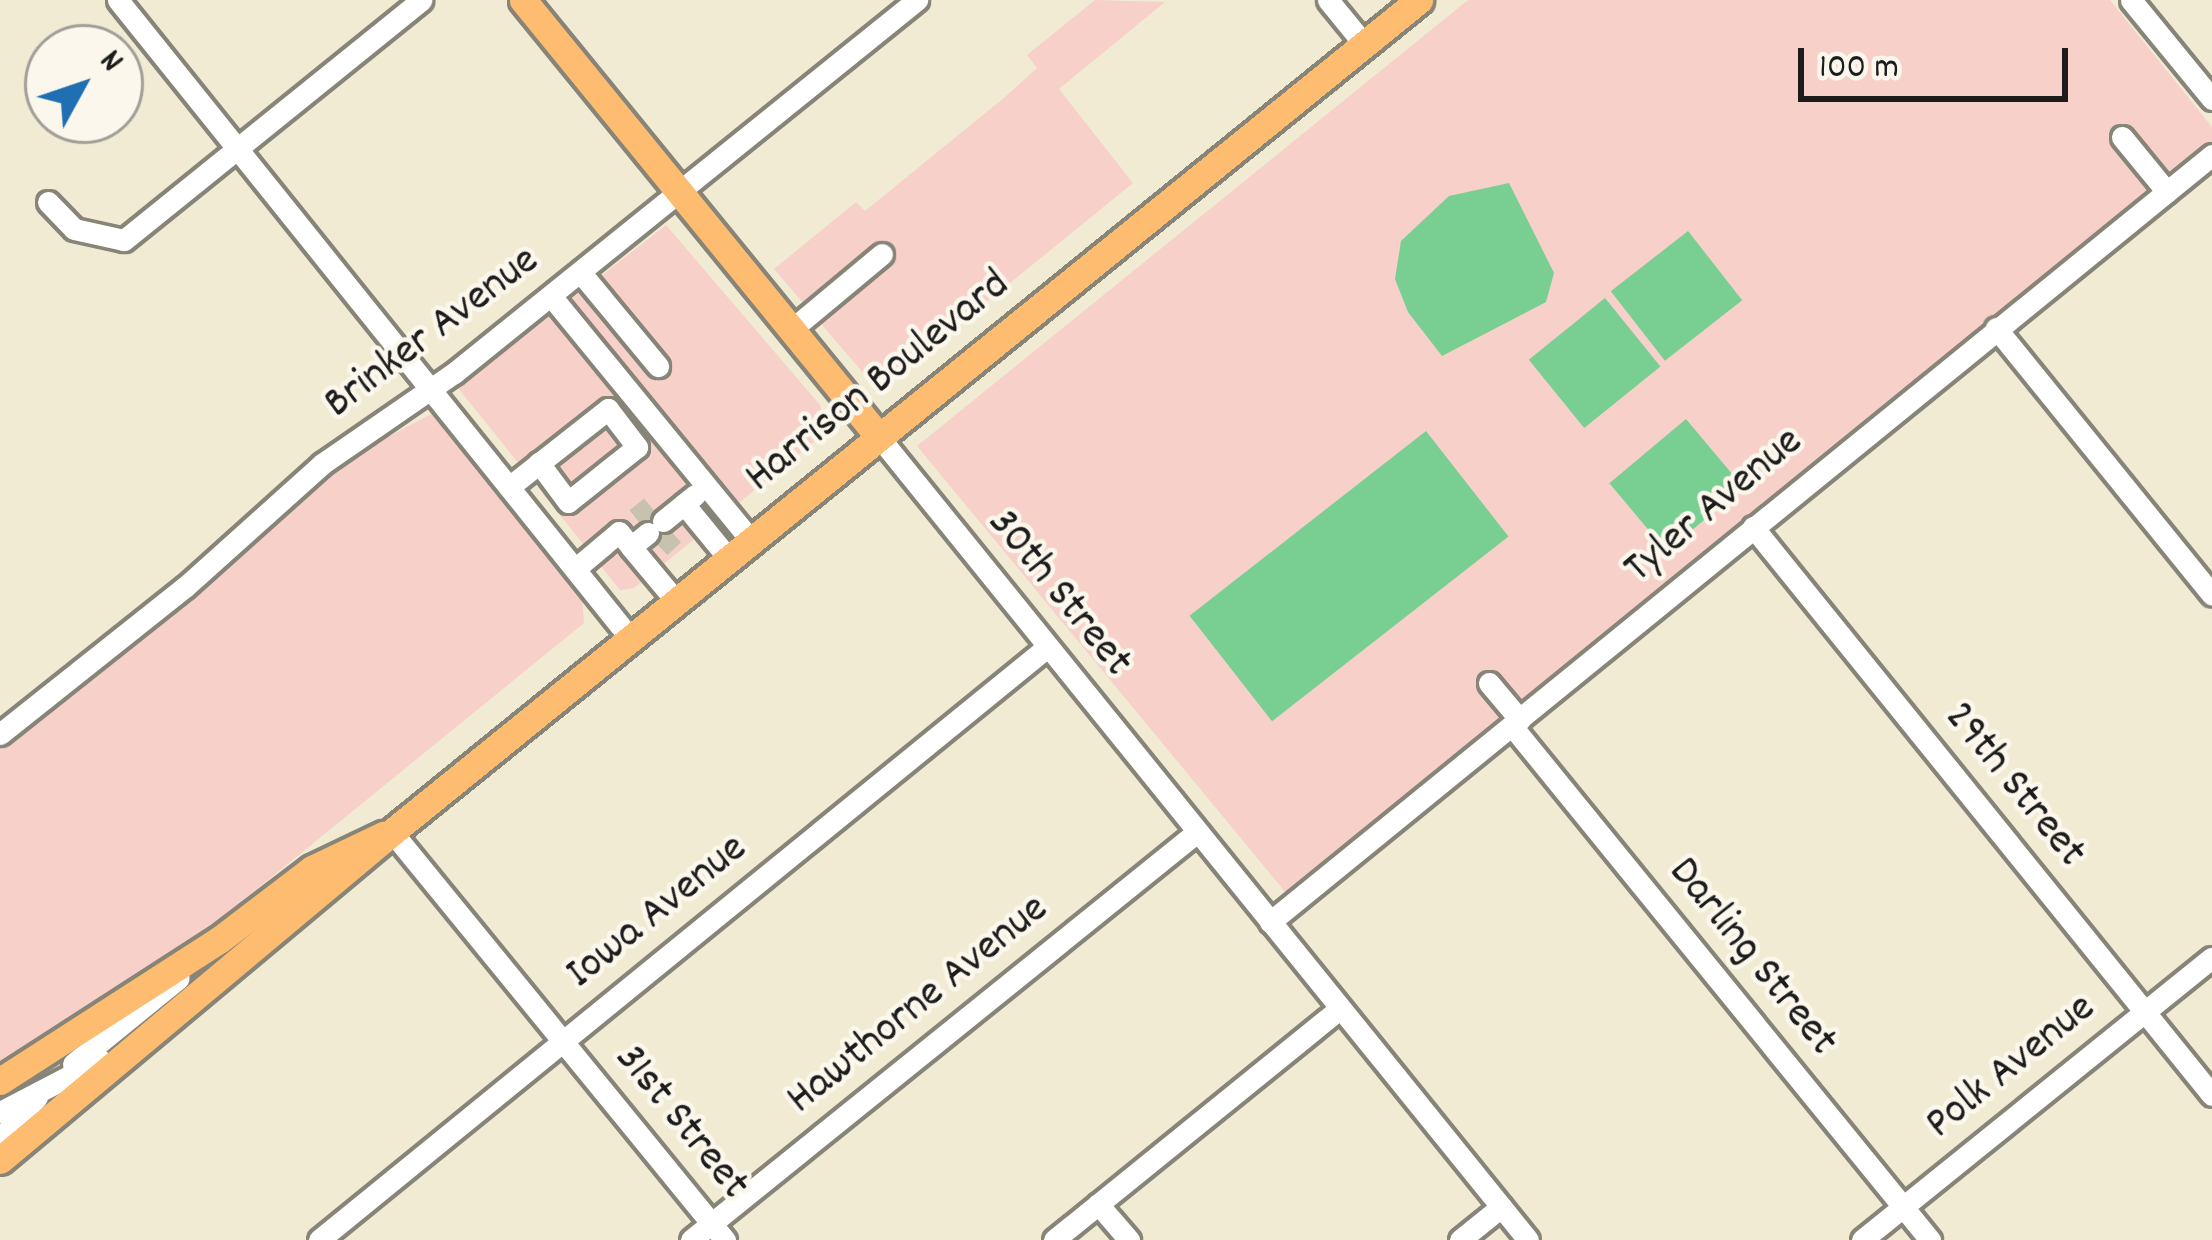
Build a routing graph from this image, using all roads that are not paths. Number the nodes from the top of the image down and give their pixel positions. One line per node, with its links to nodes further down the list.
1 (118, 0): 11 (street)
2 (421, 0): 11 (street)
3 (524, 0): 14 (main road, 30th Street)
4 (916, 0): 14 (street, Brinker Avenue)
5 (1328, 0): 8 (street)
6 (1419, 0): 8 (main road, Harrison Boulevard)
7 (2132, 0): 9 (street)
8 (1364, 44): 23 (main road, Harrison Boulevard)
9 (2212, 99)
10 (2122, 137): 13 (street)
11 (238, 148): 15 (street); 22 (street)
12 (2212, 155): 13 (street, Tyler Avenue)
13 (2167, 192): 19 (street, Tyler Avenue)
14 (682, 193): 17 (street, Brinker Avenue); 20 (main road, 30th Street)
15 (48, 202)
16 (882, 254): 20 (street)
17 (581, 272): 18 (street, Brinker Avenue); 21 (street)
18 (551, 296): 22 (street, Brinker Avenue); 25 (street)
19 (1996, 328): 28 (street, Tyler Avenue); 32 (street)
20 (792, 329): 23 (main road, 30th Street)
21 (658, 366)
22 (432, 390): 26 (street); 38 (street, Brinker Avenue)
23 (879, 437): 29 (main road, Harrison Boulevard); 35 (street, 30th Street)
24 (539, 464): 24 (street); 26 (street)
25 (706, 486): 27 (street); 29 (street)
26 (509, 487): 31 (street)
27 (658, 525): 30 (street); 31 (street); 33 (street)
28 (1753, 526): 37 (street, Tyler Avenue); 46 (street, 29th Street)
29 (751, 540): 30 (main road, Harrison Boulevard)
30 (729, 559): 33 (main road, Harrison Boulevard)
31 (575, 569): 34 (street)
32 (2212, 595)
33 (676, 601): 34 (main road, Harrison Boulevard)
34 (630, 638): 39 (main road, Harrison Boulevard)
35 (1047, 647): 40 (street, 30th Street); 47 (street, Iowa Avenue)
36 (1490, 683): 37 (street, Darling Street)
37 (1516, 723): 42 (street, Tyler Avenue); 56 (street, Darling Street)
38 (0, 734)
39 (392, 832): 41 (main road, Harrison Boulevard); 43 (main road, Harrison Boulevard); 47 (street, 31st Street)
40 (1197, 832): 42 (street, 30th Street); 57 (street, Hawthorne Avenue)
41 (324, 896): 49 (street); 53 (main road, Harrison Boulevard)
42 (1270, 922): 45 (street, 30th Street)
43 (219, 940): 48 (main road, Harrison Boulevard); 49 (street)
44 (2212, 958): 46 (street, Polk Avenue)
45 (1340, 1008): 54 (street); 55 (street, 30th Street)
46 (2144, 1012): 50 (street, 29th Street); 56 (street, Polk Avenue)
47 (563, 1041): 57 (street, 31st Street); 58 (street, Iowa Avenue)
48 (0, 1081)
49 (39, 1094): 51 (street); 52 (street)
50 (2212, 1095)
51 (0, 1112)
52 (0, 1139)
53 (0, 1160)
54 (1098, 1204): 60 (street); 61 (street)
55 (1501, 1207): 62 (street); 63 (street, 30th Street)
56 (1903, 1207): 64 (street, Polk Avenue); 65 (street, Darling Street)
57 (718, 1232): 59 (street, Hawthorne Avenue)
58 (319, 1240)
59 (691, 1240)
60 (1054, 1240)
61 (1129, 1240)
62 (1460, 1240)
63 (1528, 1240)
64 (1862, 1240)
65 (1930, 1240)

